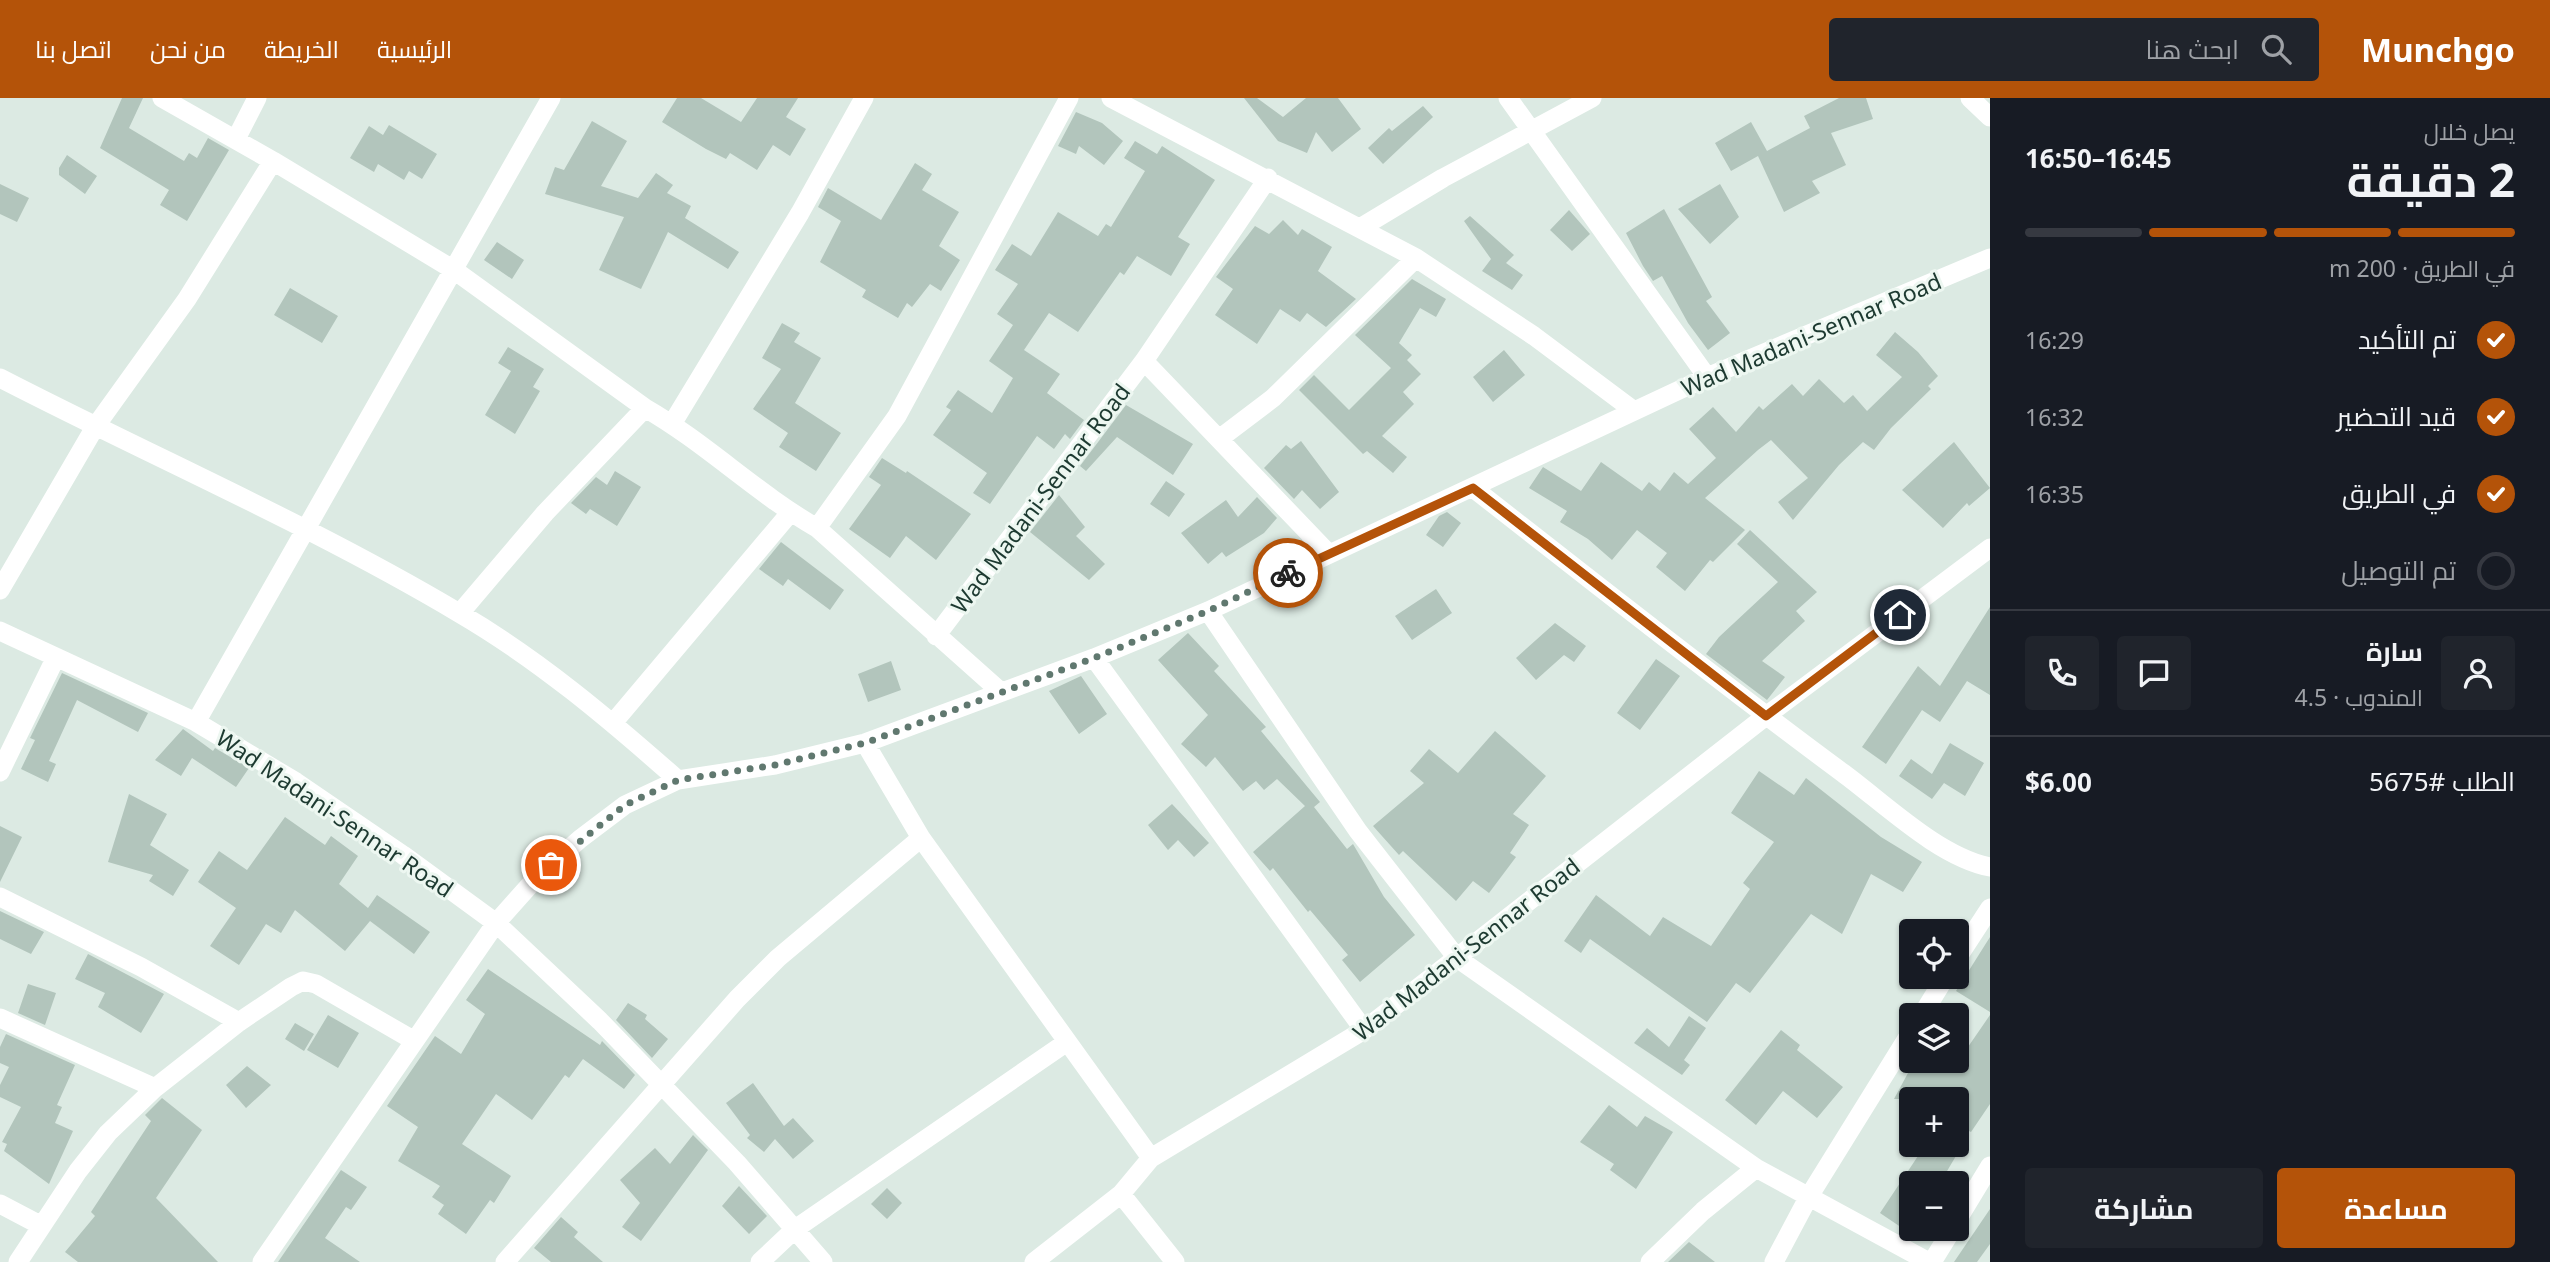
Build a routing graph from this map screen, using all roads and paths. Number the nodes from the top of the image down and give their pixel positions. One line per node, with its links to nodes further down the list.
1 (162, 98): 12 (street, Wad Madani-Sennar Road)
2 (257, 98): 12 (street)
3 (551, 98): 18 (street)
4 (864, 98): 24 (street)
5 (1069, 98): 30 (street)
6 (1111, 98): 14 (street)
7 (1508, 98): 11 (street)
8 (1592, 98): 11 (street)
9 (1969, 98): 10 (street)
10 (1990, 117)
11 (1531, 130): 15 (street); 20 (street)
12 (236, 139): 13 (street, Wad Madani-Sennar Road)
13 (273, 161): 18 (street, Wad Madani-Sennar Road); 25 (street)
14 (1268, 178): 15 (street); 19 (street, Wad Madani-Sennar Road)
15 (1360, 228): 16 (street)
16 (1416, 258): 23 (street); 26 (street)
17 (1990, 258): 20 (street, Wad Madani-Sennar Road)
18 (454, 270): 22 (street, Wad Madani-Sennar Road); 29 (street)
19 (1144, 360): 26 (street, Wad Madani-Sennar Road); 37 (street, Wad Madani-Sennar Road)
20 (1707, 377): 23 (street, Wad Madani-Sennar Road)
21 (0, 378): 25 (street)
22 (645, 408): 24 (street, Wad Madani-Sennar Road); 35 (street)
23 (1633, 410): 27 (street, Wad Madani-Sennar Road)
24 (672, 424): 28 (street, Wad Madani-Sennar Road)
25 (95, 427): 29 (street); 33 (street)
26 (1219, 439): 32 (street, Wad Madani-Sennar Road)
27 (1473, 488): 32 (street, Wad Madani-Sennar Road); 41 (street)
28 (790, 513): 30 (street, Wad Madani-Sennar Road); 43 (street)
29 (304, 528): 35 (street); 42 (street)
30 (817, 528): 37 (street, Wad Madani-Sennar Road)
31 (1990, 548): 41 (street, Wad Madani-Sennar Road)
32 (1329, 554): 34 (street, Wad Madani-Sennar Road)
33 (0, 590)
34 (1208, 611): 39 (street, Wad Madani-Sennar Road); 53 (street)
35 (460, 613): 43 (street)
36 (0, 631): 38 (street, Wad Madani-Sennar Road)
37 (936, 636): 40 (street, Wad Madani-Sennar Road)
38 (55, 657): 42 (street, Wad Madani-Sennar Road); 45 (street)
39 (1094, 658): 40 (street, Wad Madani-Sennar Road); 56 (street)
40 (1001, 692): 44 (street, Wad Madani-Sennar Road)
41 (1766, 716): 48 (street); 53 (street, Wad Madani-Sennar Road)
42 (196, 722): 51 (street, Wad Madani-Sennar Road)
43 (613, 723): 46 (street)
44 (865, 743): 46 (street, Wad Madani-Sennar Road); 47 (street)
45 (0, 772)
46 (678, 780): 51 (street, Wad Madani-Sennar Road)
47 (921, 838): 58 (street); 60 (street)
48 (1990, 867)
49 (0, 897): 55 (street)
50 (1990, 908): 52 (street)
51 (496, 923): 57 (street, Wad Madani-Sennar Road); 60 (street, Wad Madani-Sennar Road)
52 (1969, 940)
53 (1457, 958): 56 (street, Wad Madani-Sennar Road); 64 (street)
54 (0, 1018): 61 (street)
55 (239, 1022): 57 (street); 61 (street)
56 (1364, 1030): 62 (street, Wad Madani-Sennar Road)
57 (413, 1040): 73 (street, Wad Madani-Sennar Road)
58 (1067, 1042): 62 (street); 70 (street)
59 (1899, 1051): 66 (street)
60 (663, 1086): 70 (street, Wad Madani-Sennar Road); 74 (street)
61 (155, 1088): 69 (street)
62 (1151, 1158): 65 (street, Wad Madani-Sennar Road)
63 (1990, 1166): 67 (street)
64 (1756, 1168): 66 (street); 79 (street)
65 (1121, 1194): 77 (street, Wad Madani-Sennar Road); 78 (street)
66 (1808, 1198): 80 (street); 81 (street)
67 (1969, 1201)
68 (0, 1204): 69 (street)
69 (40, 1226): 72 (street)
70 (794, 1229): 75 (street); 76 (street, Wad Madani-Sennar Road)
71 (1945, 1241): 81 (street)
72 (18, 1262)
73 (262, 1262)
74 (505, 1262)
75 (760, 1262)
76 (823, 1262)
77 (1034, 1262)
78 (1175, 1262)
79 (1650, 1262)
80 (1774, 1262)
81 (1931, 1262)

